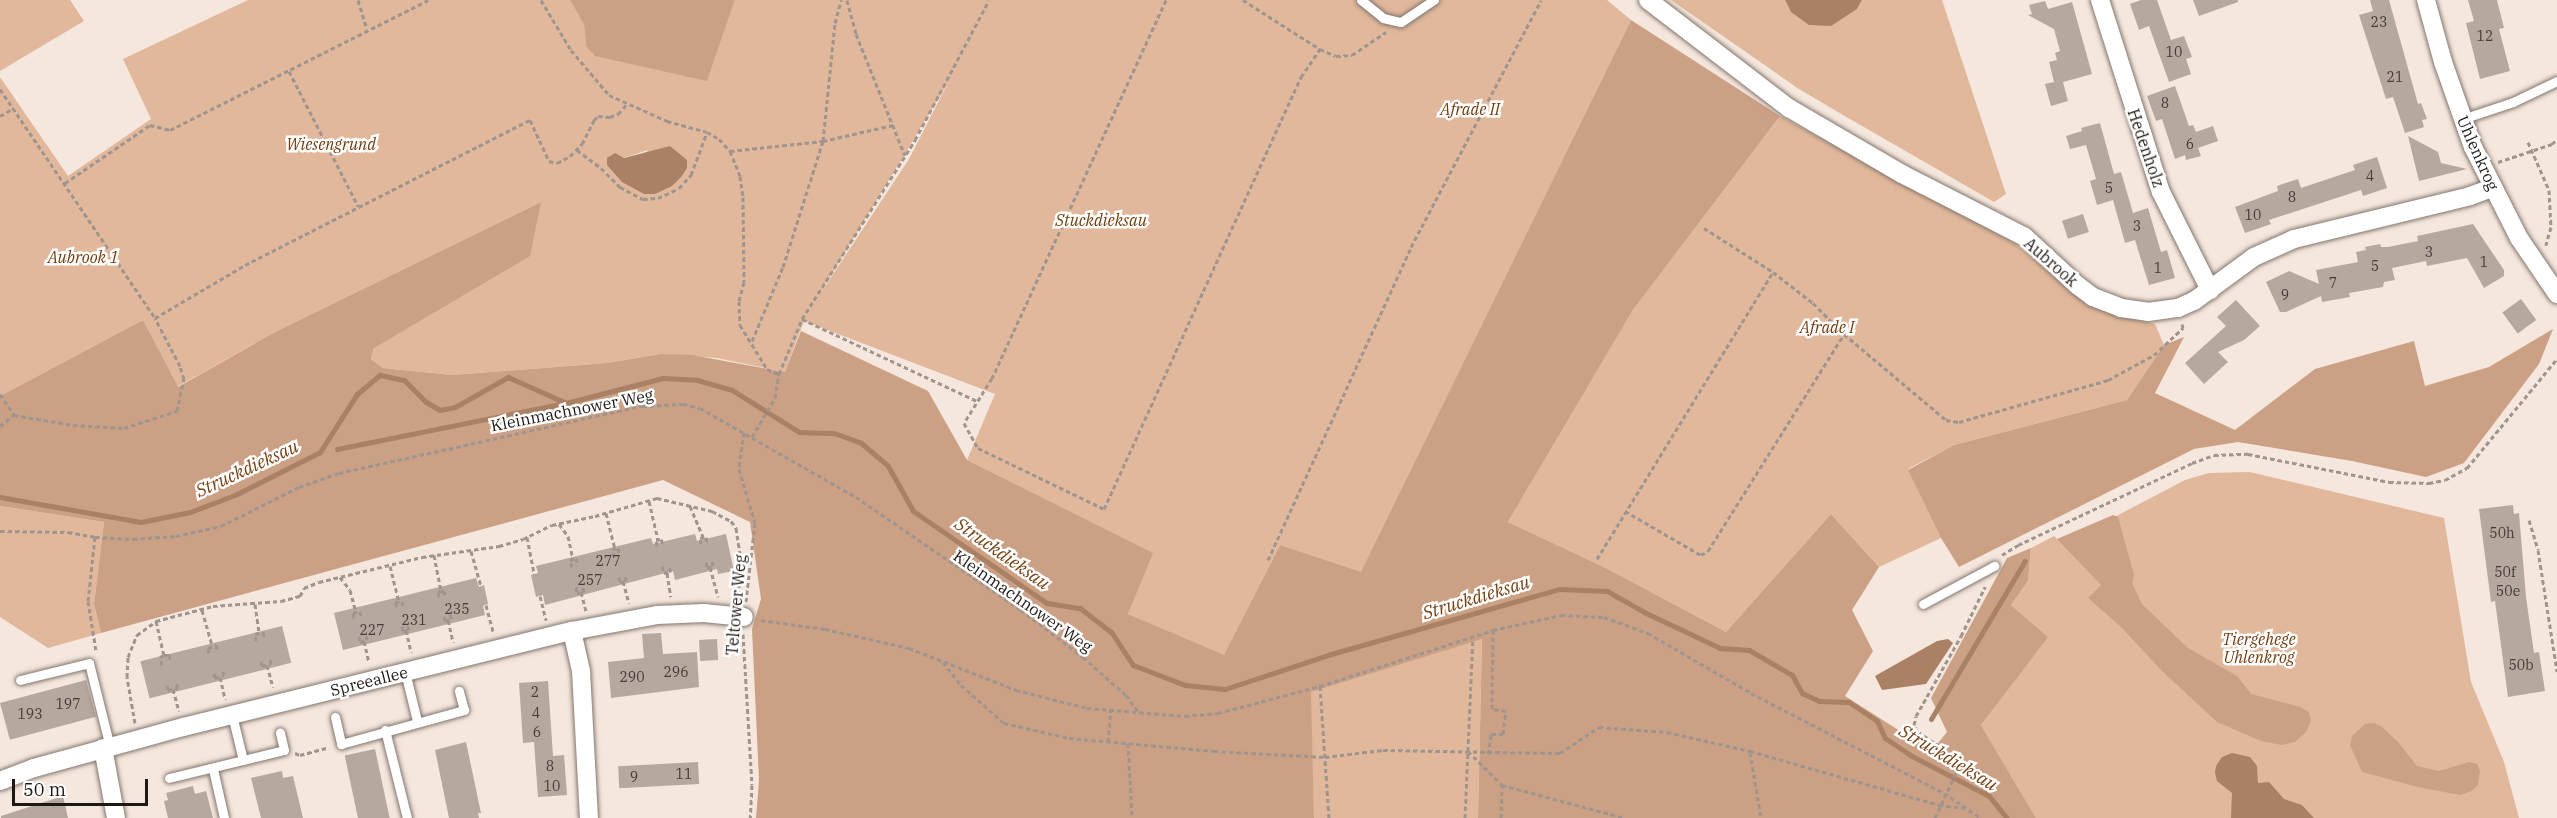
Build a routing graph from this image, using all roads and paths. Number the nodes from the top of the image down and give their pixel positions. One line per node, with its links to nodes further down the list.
1 (358, 0): 16 (path)
2 (428, 0): 16 (path)
3 (541, 0): 21 (path)
4 (841, 0): 28 (path)
5 (847, 0): 25 (path)
6 (989, 0): 33 (path)
7 (1166, 0): 51 (path)
8 (1243, 0): 17 (path)
9 (1361, 0): 15 (lane)
10 (1434, 0): 15 (lane)
11 (1541, 0): 78 (path)
12 (1648, 0): 43 (street, Aubrook)
13 (2100, 0): 41 (street, Hedenholz)
14 (2426, 0): 24 (street, Uhlenkrog)
15 (1401, 22): 17 (path)
16 (367, 29): 18 (path)
17 (1320, 49): 51 (path)
18 (289, 71): 35 (path); 37 (path)
19 (2557, 81): 24 (lane)
20 (0, 89): 22 (path)
21 (627, 105): 26 (path); 30 (path)
22 (14, 107): 23 (path); 35 (path)
23 (0, 116)
24 (2462, 119): 34 (street, Uhlenkrog)
25 (893, 125): 28 (path); 33 (path)
26 (707, 132): 30 (path); 32 (path)
27 (2557, 139): 31 (path)
28 (823, 141): 32 (path); 47 (path)
29 (2528, 142): 31 (path)
30 (576, 150): 37 (path)
31 (2530, 150): 34 (path); 39 (path)
32 (730, 152): 47 (path)
33 (906, 156): 45 (path)
34 (2482, 167): 36 (street, Uhlenkrog)
35 (65, 183): 44 (path)
36 (2492, 188): 39 (street, Uhlenkrog); 41 (street, Aubrook)
37 (358, 206): 44 (path)
38 (1704, 228): 40 (path)
39 (2535, 262): 42 (street, Uhlenkrog)
40 (1773, 272): 46 (path); 58 (path)
41 (2210, 290): 43 (street, Aubrook)
42 (2557, 294)
43 (2178, 308): 46 (path)
44 (155, 318): 52 (path)
45 (802, 319): 49 (path); 51 (path)
46 (1844, 334): 58 (path)
47 (752, 341): 49 (path)
48 (2557, 359): 85 (path)
49 (779, 374): 55 (path)
50 (0, 394): 52 (path)
51 (977, 401)
52 (14, 415): 53 (path)
53 (0, 426)
54 (744, 432): 55 (path, Kleinmachnower Weg); 63 (path, Kleinmachnower Weg); 114 (path, Teltower Weg)
55 (752, 437): 157 (path, Kleinmachnower Weg)
56 (648, 500): 57 (path); 59 (path); 66 (path)
57 (689, 504): 65 (path); 93 (path)
58 (1625, 512): 77 (path)
59 (606, 513): 61 (path); 71 (path)
60 (2529, 520): 146 (path)
61 (559, 524): 64 (path); 76 (path)
62 (0, 531): 63 (path, Kleinmachnower Weg)
63 (95, 537): 135 (path)
64 (527, 537): 72 (path); 89 (path)
65 (703, 537): 67 (path); 69 (path)
66 (658, 540): 68 (path); 70 (path)
67 (707, 543)
68 (663, 544)
69 (701, 544)
70 (657, 546)
71 (615, 549): 74 (path); 75 (path)
72 (471, 551): 73 (path); 94 (path)
73 (434, 555): 82 (path); 97 (path)
74 (620, 555)
75 (614, 557)
76 (573, 559): 83 (path); 86 (path)
77 (1597, 559)
78 (1268, 560)
79 (712, 561): 87 (path)
80 (706, 562): 87 (path)
81 (668, 565): 88 (path)
82 (390, 566): 91 (path); 101 (path)
83 (578, 566)
84 (662, 566): 88 (path)
85 (1994, 566): 103 (lane); 178 (path)
86 (572, 567)
87 (710, 567): 111 (path)
88 (667, 573): 110 (path)
89 (534, 574)
90 (625, 575): 92 (path)
91 (340, 577): 102 (path); 108 (path)
92 (619, 577)
93 (740, 583)
94 (481, 586)
95 (582, 586): 96 (path)
96 (576, 587)
97 (441, 591): 98 (path); 100 (path)
98 (445, 595)
99 (540, 596): 126 (path)
100 (439, 597)
101 (399, 602): 105 (path); 106 (path)
102 (255, 604): 107 (path); 123 (path)
103 (1923, 604)
104 (486, 605): 132 (path)
105 (403, 606)
106 (397, 607)
107 (202, 610): 117 (path); 131 (path)
108 (356, 612): 112 (path); 115 (path)
109 (450, 614): 116 (path)
110 (673, 614): 111 (street, Spreeallee); 122 (street, Spreeallee)
111 (717, 614): 114 (street, Spreeallee)
112 (361, 616)
113 (444, 616): 116 (path)
114 (744, 617): 139 (path); 185 (path, Teltower Weg)
115 (354, 618)
116 (448, 620): 138 (path)
117 (156, 621): 136 (path); 163 (path)
118 (407, 624): 120 (path)
119 (402, 626): 120 (path)
120 (406, 630): 145 (path)
121 (1493, 630): 127 (path); 171 (path); 178 (path)
122 (572, 631): 126 (street, Spreeallee); 184 (street)
123 (259, 633): 128 (path); 129 (path)
124 (366, 635): 130 (path)
125 (359, 636): 130 (path)
126 (549, 637): 132 (street, Spreeallee)
127 (1473, 637): 153 (path); 169 (path)
128 (265, 639)
129 (256, 641)
130 (364, 641): 150 (path)
131 (212, 646): 133 (path); 134 (path)
132 (498, 649): 138 (street, Spreeallee)
133 (218, 650)
134 (209, 653)
135 (97, 654)
136 (164, 656): 141 (path); 142 (path)
137 (270, 659): 143 (path)
138 (458, 659): 145 (street, Spreeallee)
139 (942, 660): 156 (path); 164 (path)
140 (261, 661): 143 (path)
141 (171, 662)
142 (162, 665)
143 (267, 665): 155 (path)
144 (223, 671): 148 (path)
145 (410, 671): 150 (street, Spreeallee); 160 (lane)
146 (2557, 672)
147 (214, 673): 148 (path)
148 (220, 677): 158 (path)
149 (20, 680): 167 (lane)
150 (373, 680): 155 (street, Spreeallee)
151 (176, 682): 152 (path)
152 (167, 685)
153 (1320, 686): 157 (path); 172 (path)
154 (459, 691): 160 (lane)
155 (277, 704): 158 (street, Spreeallee)
156 (1111, 710): 157 (path); 164 (path)
157 (1139, 714)
158 (230, 715): 163 (street, Spreeallee); 173 (lane)
159 (335, 717): 165 (lane)
160 (417, 722): 161 (lane)
161 (385, 730): 165 (lane); 183 (lane)
162 (280, 732): 168 (lane)
163 (138, 739): 167 (street, Spreeallee)
164 (1108, 742): 166 (path)
165 (341, 744): 168 (path)
166 (1128, 744): 172 (path); 186 (path)
167 (107, 747): 176 (street, Spreeallee); 181 (street)
168 (284, 750): 173 (lane)
169 (1466, 750): 171 (path); 172 (path); 177 (path); 188 (path)
170 (1750, 751): 171 (path); 179 (path); 191 (path)
171 (1488, 754)
172 (1325, 757): 187 (path)
173 (243, 760): 174 (lane)
174 (213, 768): 175 (lane); 182 (lane)
175 (169, 778)
176 (0, 781)
177 (1502, 785): 189 (path); 190 (path)
178 (1944, 793): 179 (path); 180 (path)
179 (1939, 805): 180 (path); 192 (path)
180 (1967, 808): 193 (path)
181 (116, 818)
182 (224, 818)
183 (407, 818)
184 (590, 818)
185 (750, 818)
186 (1132, 818)
187 (1329, 818)
188 (1465, 818)
189 (1502, 818)
190 (1625, 818)
191 (1761, 818)
192 (1935, 818)
193 (1981, 818)

